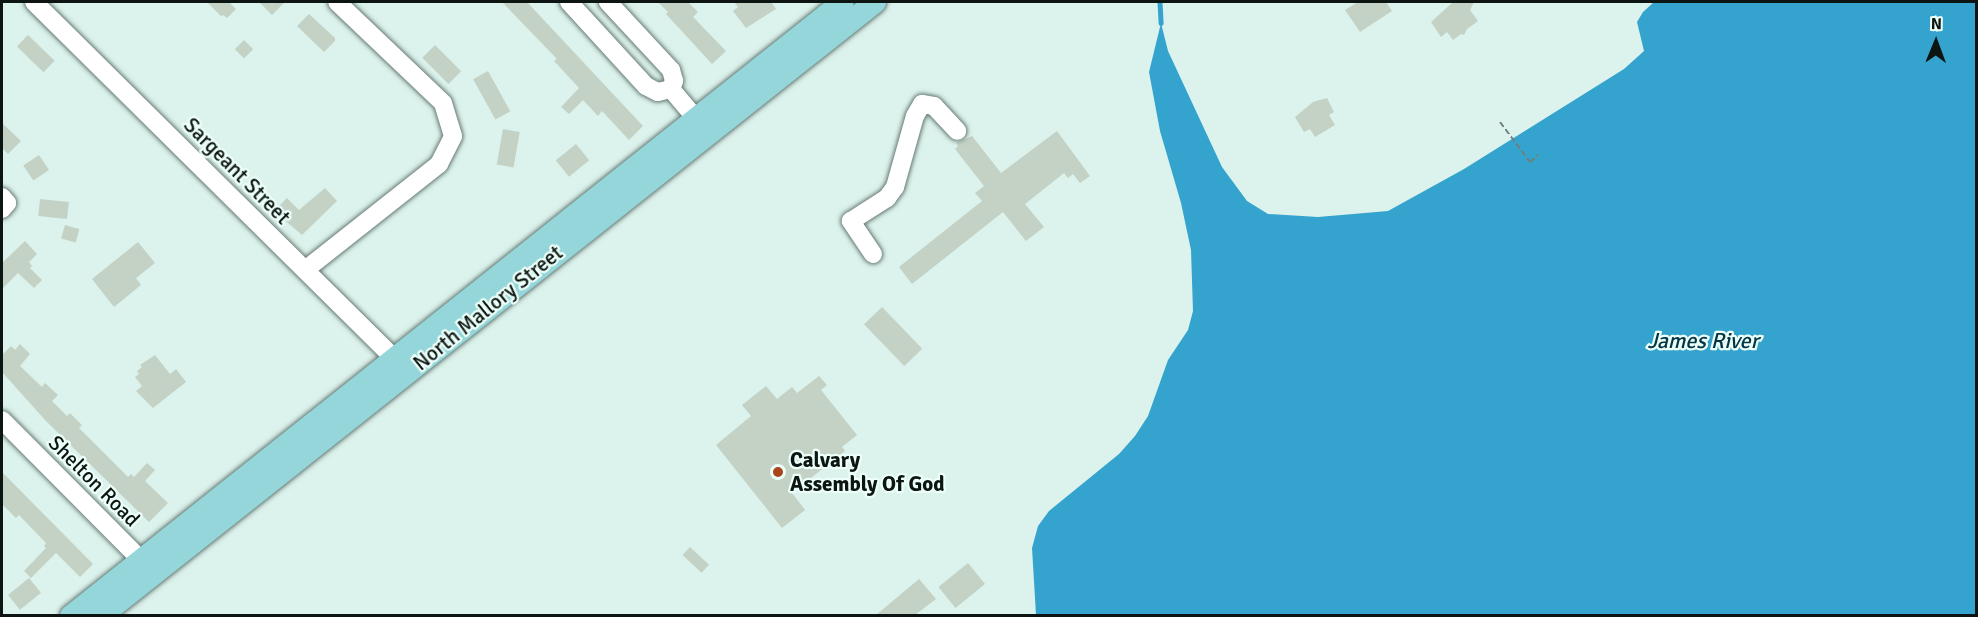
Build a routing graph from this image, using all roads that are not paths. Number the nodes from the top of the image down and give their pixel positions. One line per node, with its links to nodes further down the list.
1 (34, 2): 13 (street, Sargeant Street)
2 (337, 2): 13 (street)
3 (571, 2): 7 (street)
4 (608, 2): 7 (street)
5 (843, 2): 8 (main road, North Mallory Street)
6 (875, 2): 8 (main road, North Mallory Street)
7 (671, 89): 8 (street)
8 (702, 126): 14 (main road, North Mallory Street)
9 (957, 131): 12 (street)
10 (2, 197): 11 (street)
11 (2, 209)
12 (873, 254)
13 (305, 270): 14 (street, Sargeant Street)
14 (402, 365): 16 (main road, North Mallory Street)
15 (2, 420): 16 (street, Shelton Road)
16 (148, 567): 17 (main road, North Mallory Street); 18 (main road, North Mallory Street)
17 (71, 615)
18 (101, 615)

